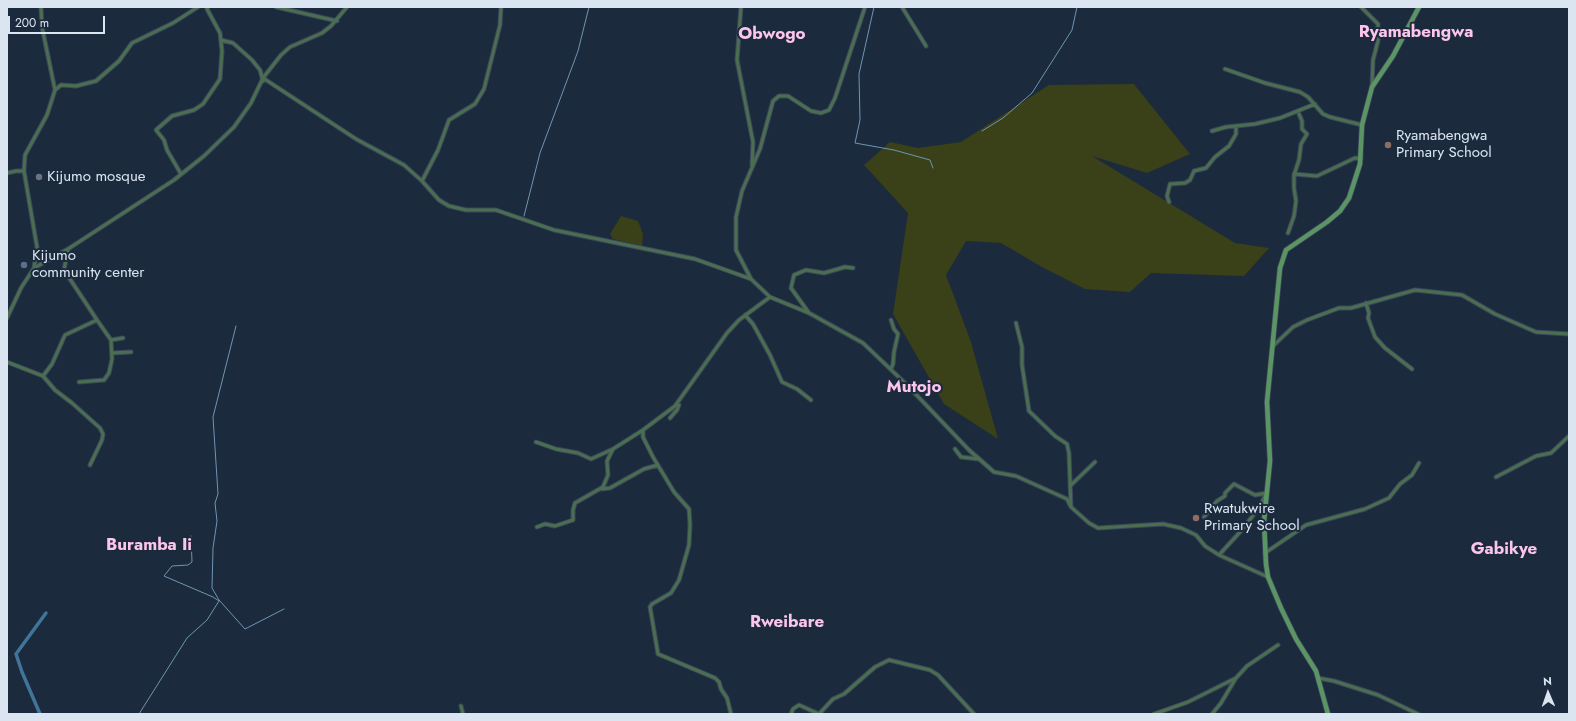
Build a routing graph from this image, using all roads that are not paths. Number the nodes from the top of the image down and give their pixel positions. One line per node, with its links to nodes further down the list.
1 (41, 7): 18 (street)
2 (198, 7): 18 (street)
3 (208, 7): 13 (street)
4 (276, 7): 12 (street)
5 (347, 7): 12 (street)
6 (501, 7): 30 (street)
7 (741, 7): 25 (street)
8 (865, 7): 25 (street)
9 (902, 7): 14 (street)
10 (1361, 7): 17 (street)
11 (1419, 7): 17 (street)
12 (337, 21): 16 (street)
13 (221, 40): 16 (street); 28 (street)
14 (926, 46)
15 (1225, 69): 19 (street)
16 (263, 80): 28 (street); 30 (street)
17 (1372, 87): 21 (street)
18 (55, 90): 26 (street)
19 (1315, 104): 21 (street); 22 (street)
20 (1299, 114): 29 (street)
21 (1362, 125): 24 (street)
22 (1236, 126): 23 (street); 31 (street)
23 (1212, 131)
24 (1361, 159): 29 (street); 48 (street)
25 (752, 166): 36 (street)
26 (24, 171): 27 (street); 34 (street)
27 (7, 173)
28 (181, 174): 33 (street)
29 (1294, 174): 32 (street)
30 (422, 181): 36 (street)
31 (1170, 202)
32 (1288, 233)
33 (68, 249): 34 (street); 42 (street)
34 (34, 268): 41 (street)
35 (853, 268): 39 (street)
36 (751, 279): 37 (street)
37 (770, 297): 39 (street); 40 (street)
38 (1366, 303): 45 (street); 48 (street); 53 (street)
39 (809, 313): 52 (street)
40 (745, 315): 56 (street); 57 (street)
41 (7, 318)
42 (97, 320): 47 (street); 54 (street)
43 (891, 320): 52 (street)
44 (1016, 323): 70 (street)
45 (1569, 334)
46 (123, 338): 47 (street)
47 (111, 340): 50 (street)
48 (1273, 346): 72 (street)
49 (132, 352): 50 (street)
50 (113, 353): 55 (street)
51 (7, 362): 54 (street)
52 (891, 369): 64 (street)
53 (1412, 369)
54 (43, 376): 67 (street)
55 (79, 382)
56 (811, 400)
57 (677, 404): 58 (street); 59 (street)
58 (670, 418)
59 (643, 430): 62 (street); 68 (street)
60 (1569, 436): 69 (street)
61 (536, 442): 62 (street)
62 (613, 449): 71 (street)
63 (955, 450): 64 (street)
64 (978, 458): 73 (street)
65 (1095, 462): 70 (street)
66 (1419, 463): 76 (street)
67 (90, 465)
68 (658, 465): 71 (street); 84 (street)
69 (1496, 477)
70 (1070, 486): 73 (street)
71 (602, 489): 75 (street)
72 (1267, 493): 74 (street); 76 (street); 77 (street)
73 (1071, 507): 77 (street)
74 (1204, 517)
75 (537, 527)
76 (1265, 553): 78 (street)
77 (1219, 555): 78 (street)
78 (1268, 576): 81 (street)
79 (1278, 645): 80 (street)
80 (1236, 678): 87 (street); 88 (street)
81 (1318, 678): 89 (street); 90 (street)
82 (461, 706): 83 (street)
83 (463, 714)
84 (731, 714)
85 (791, 714): 86 (street)
86 (974, 714)
87 (1154, 714)
88 (1212, 714)
89 (1328, 714)
90 (1418, 714)

